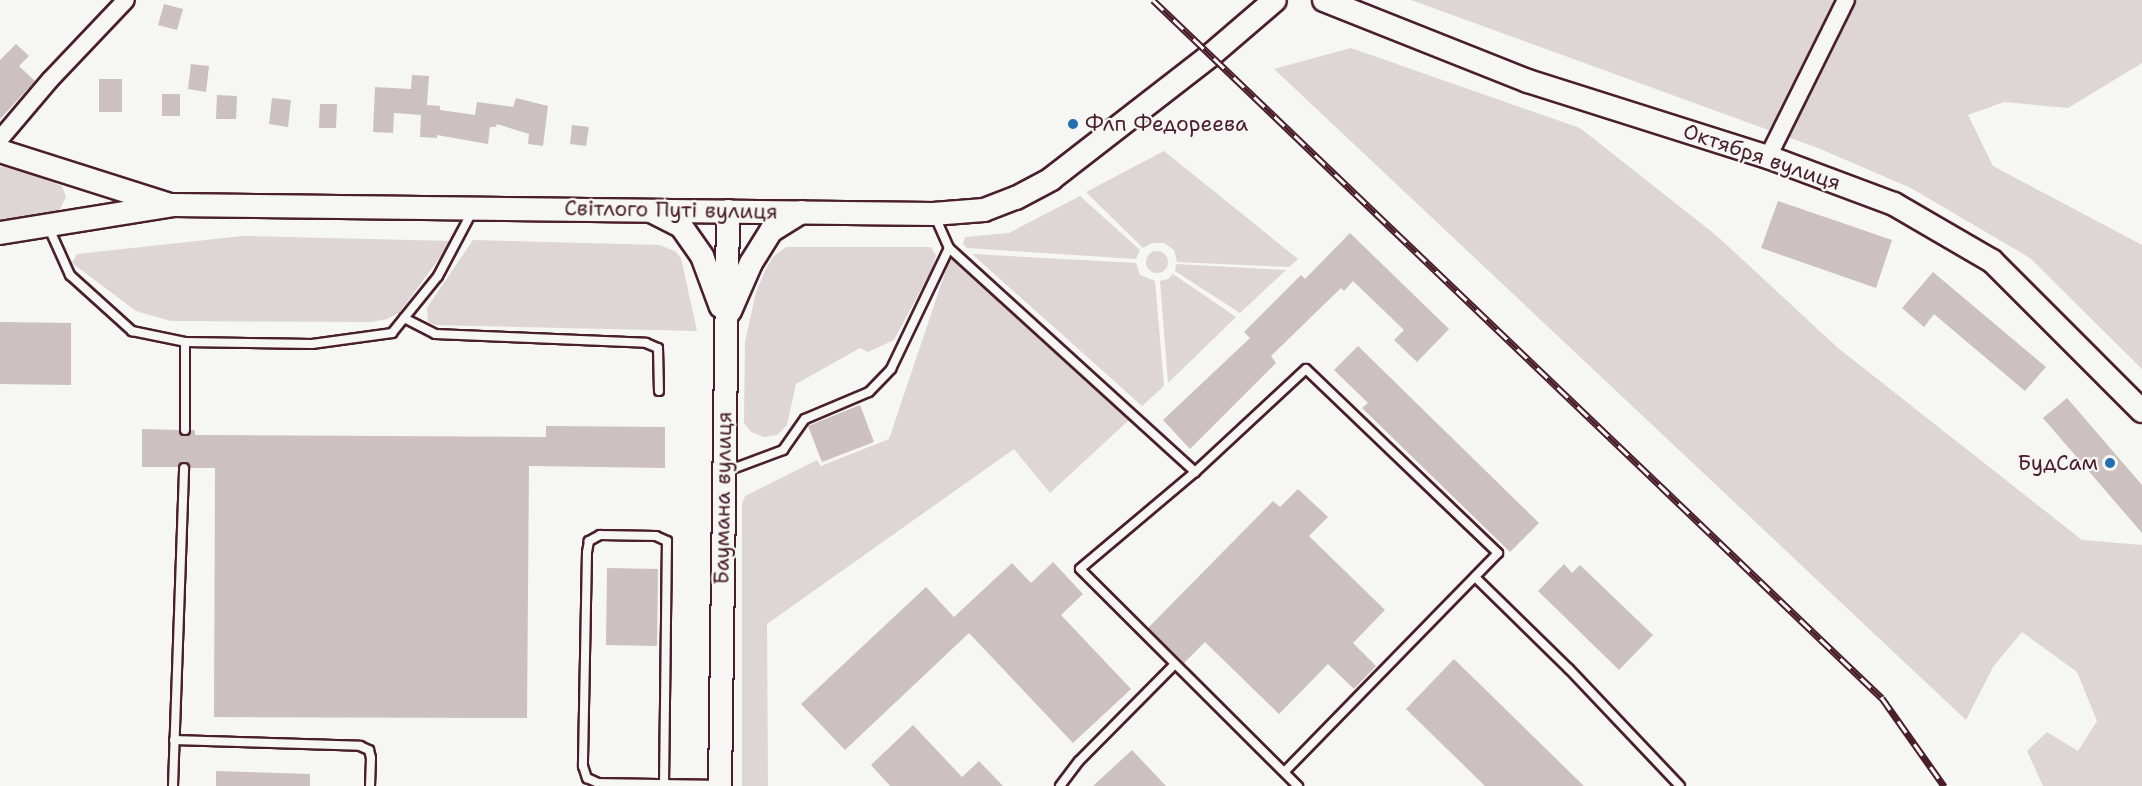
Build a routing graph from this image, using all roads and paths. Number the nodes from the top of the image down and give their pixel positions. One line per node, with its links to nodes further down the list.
1 (126, 0): 7 (street)
2 (1275, 0): 15 (main road, Світлого Путі вулиця)
3 (1324, 0): 6 (main road, Октября вулиця)
4 (1362, 0): 6 (main road)
5 (1846, 0): 9 (street)
6 (1412, 35): 9 (main road, Октября вулиця)
7 (0, 139)
8 (0, 150): 10 (main road)
9 (1768, 157): 23 (main road, Октября вулиця)
10 (173, 205): 11 (main road, Світлого Путі вулиця); 16 (main road, Світлого Путі вулиця)
11 (474, 208): 12 (main road, Світлого Путі вулиця); 19 (lane)
12 (649, 210): 13 (main road, Світлого Путі вулиця); 20 (main road)
13 (728, 211): 14 (main road, Світлого Путі вулиця); 20 (main road, Баумана вулиця)
14 (801, 212): 15 (main road, Світлого Путі вулиця); 20 (main road)
15 (933, 214): 18 (lane)
16 (48, 226): 17 (main road, Світлого Путі вулиця); 21 (lane)
17 (0, 233)
18 (949, 248): 26 (lane); 27 (lane)
19 (404, 318): 21 (lane); 22 (lane)
20 (726, 321): 26 (main road, Баумана вулиця)
21 (185, 342): 24 (lane)
22 (659, 391)
23 (2142, 411)
24 (185, 429)
25 (184, 468): 30 (lane)
26 (723, 472): 33 (main road, Баумана вулиця)
27 (1195, 472): 28 (lane); 29 (lane)
28 (1475, 577): 31 (lane); 38 (lane)
29 (1175, 664): 31 (lane); 36 (lane)
30 (174, 740): 34 (lane); 35 (lane)
31 (1284, 772): 37 (lane)
32 (664, 784): 32 (lane); 33 (lane)
33 (720, 785)
34 (173, 786)
35 (370, 786)
36 (1060, 786)
37 (1298, 786)
38 (1680, 786)

